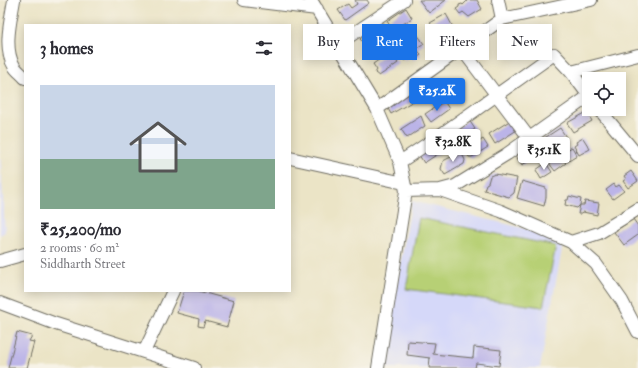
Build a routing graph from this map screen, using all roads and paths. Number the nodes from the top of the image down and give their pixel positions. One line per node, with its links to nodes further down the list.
1 (14, 0): 11 (street)
2 (244, 0): 6 (street)
3 (404, 0): 10 (street)
4 (498, 0): 7 (street)
5 (591, 0): 7 (street)
6 (314, 4): 8 (street)
7 (502, 19): 9 (street)
8 (326, 24)
9 (489, 28)
10 (354, 33)
11 (4, 50): 17 (street)
12 (638, 55): 16 (street)
13 (348, 60): 21 (street)
14 (444, 60): 21 (street)
15 (470, 60): 19 (street)
16 (571, 72): 18 (street); 19 (street)
17 (24, 77)
18 (582, 87)
19 (497, 94): 23 (street); 26 (street)
20 (582, 101): 23 (street)
21 (377, 109): 26 (street)
22 (605, 116): 24 (street)
23 (530, 138): 28 (street)
24 (638, 156)
25 (291, 158): 27 (street)
26 (400, 162): 27 (street)
27 (405, 187): 28 (street); 38 (street)
28 (440, 190): 30 (street)
29 (638, 208): 30 (street)
30 (571, 242): 35 (street)
31 (24, 254): 32 (street)
32 (0, 261)
33 (173, 292): 36 (street)
34 (0, 303): 36 (street)
35 (638, 332)
36 (144, 352): 37 (street)
37 (194, 368)
38 (378, 368)

